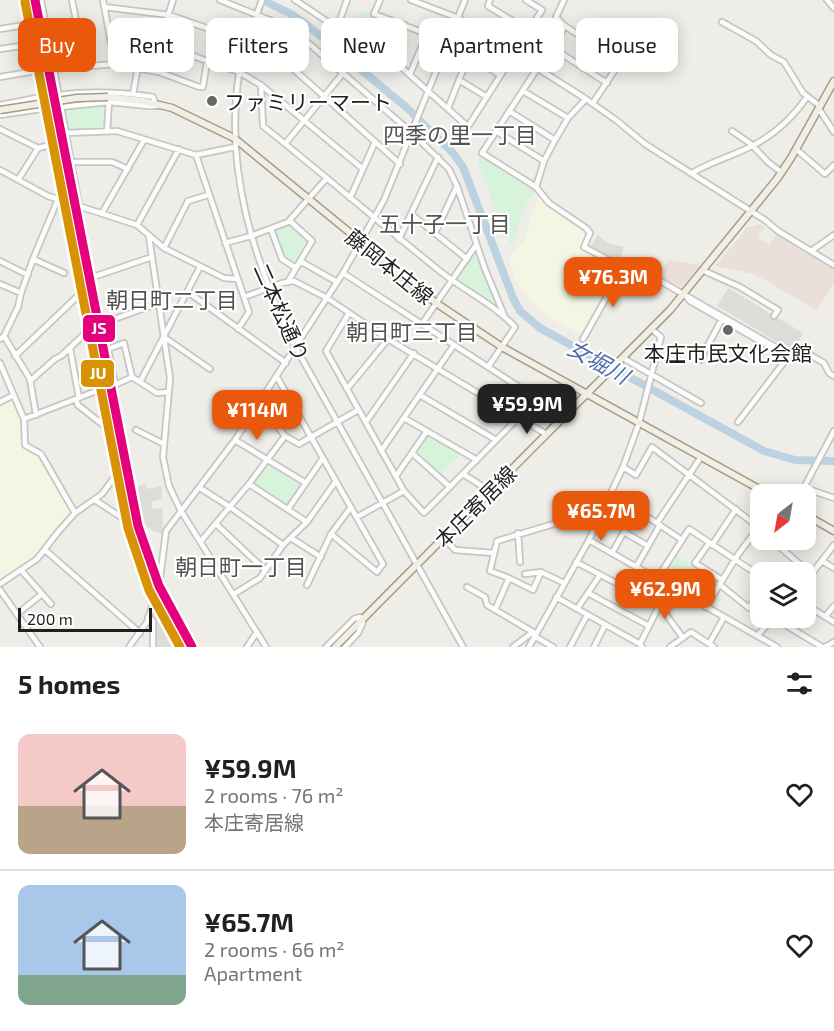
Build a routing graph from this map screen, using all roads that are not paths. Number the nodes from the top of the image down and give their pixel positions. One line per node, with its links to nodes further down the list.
1 (27, 0): 19 (street)
2 (41, 0): 20 (street)
3 (72, 0): 21 (street)
4 (103, 0): 16 (street)
5 (174, 0): 18 (street)
6 (220, 0): 17 (street)
7 (262, 0): 17 (street, 二本松通り)
8 (295, 0): 15 (street)
9 (380, 0): 24 (street)
10 (411, 0): 25 (street)
11 (465, 0): 25 (street)
12 (490, 0): 26 (street)
13 (526, 0): 27 (street)
14 (564, 0): 31 (street)
15 (345, 1)
16 (104, 7): 18 (street); 33 (street)
17 (257, 14): 23 (street, 二本松通り); 37 (street)
18 (168, 15): 22 (street); 34 (street)
19 (30, 18)
20 (44, 18)
21 (76, 18)
22 (167, 18)
23 (256, 18)
24 (385, 18)
25 (458, 18)
26 (508, 18)
27 (537, 18)
28 (722, 22): 68 (street)
29 (18, 25): 32 (street)
30 (407, 26): 53 (street)
31 (565, 26): 58 (street)
32 (0, 27)
33 (108, 28)
34 (206, 28)
35 (18, 46): 36 (street)
36 (0, 49)
37 (321, 53)
38 (564, 55): 58 (street)
39 (206, 68): 44 (street)
40 (29, 72): 55 (street)
41 (41, 72): 65 (street)
42 (54, 72): 64 (street)
43 (137, 72): 63 (street)
44 (159, 72)
45 (239, 72): 59 (street); 91 (street, 二本松通り)
46 (295, 72): 66 (street)
47 (344, 72): 66 (street); 89 (street)
48 (407, 72): 53 (street)
49 (437, 72): 60 (street)
50 (502, 72): 54 (street)
51 (535, 72): 61 (street)
52 (542, 72): 71 (street)
53 (410, 74): 60 (street)
54 (500, 75): 56 (street); 67 (street)
55 (0, 77)
56 (459, 80): 67 (street); 78 (street)
57 (834, 81): 62 (main road, 本庄寄居線)
58 (607, 82): 72 (street)
59 (261, 85): 83 (street); 96 (street)
60 (429, 91): 78 (street); 89 (street)
61 (523, 91): 80 (street); 82 (street)
62 (827, 93): 69 (street); 76 (main road, 本庄寄居線)
63 (134, 94): 64 (street); 73 (street)
64 (58, 95): 75 (street)
65 (46, 96): 74 (street); 77 (street)
66 (324, 96): 83 (street); 94 (street)
67 (487, 97): 78 (street)
68 (807, 97): 76 (street); 97 (street)
69 (834, 98)
70 (108, 99): 73 (main road, 藤岡本庄線); 75 (street); 79 (main road, 藤岡本庄線, bridge); 88 (street)
71 (586, 99): 72 (street); 82 (street)
72 (593, 103): 112 (street)
73 (158, 104): 91 (main road, 藤岡本庄線)
74 (0, 105)
75 (60, 107): 87 (street)
76 (819, 107): 90 (street); 101 (main road, 本庄寄居線)
77 (48, 108): 81 (street); 95 (street)
78 (448, 108)
79 (0, 110)
80 (509, 111): 85 (street); 93 (street)
81 (0, 115)
82 (568, 118): 93 (street)
83 (304, 121): 96 (street); 109 (street)
84 (0, 129): 99 (street)
85 (496, 131): 104 (street); 116 (street)
86 (732, 131): 97 (street)
87 (65, 132): 88 (street); 105 (street)
88 (106, 132): 92 (street)
89 (413, 132): 103 (street); 106 (street)
90 (834, 132)
91 (234, 138): 98 (street, 二本松通り); 118 (main road, 藤岡本庄線)
92 (144, 140): 100 (street); 108 (street)
93 (555, 140): 104 (street)
94 (375, 142): 106 (street); 109 (street)
95 (55, 144): 99 (street); 121 (street)
96 (285, 144): 113 (street)
97 (753, 145): 111 (street); 112 (street)
98 (235, 147): 102 (street); 132 (street, 二本松通り)
99 (38, 148): 114 (street)
100 (179, 149): 102 (street); 128 (street)
101 (796, 149): 107 (street); 111 (main road, 本庄寄居線)
102 (196, 155): 117 (street)
103 (438, 157): 115 (street); 125 (street)
104 (544, 161): 116 (street)
105 (71, 162): 108 (street); 122 (street)
106 (400, 164): 126 (street)
107 (834, 165)
108 (128, 169): 124 (street)
109 (363, 169): 119 (street)
110 (0, 170): 114 (street)
111 (782, 172): 123 (main road, 本庄寄居線)
112 (692, 173): 123 (street)
113 (326, 179): 118 (street); 119 (street)
114 (18, 180): 120 (street)
115 (457, 186): 130 (street); 137 (street)
116 (537, 187): 146 (street)
117 (208, 195): 136 (street); 138 (street)
118 (308, 198): 127 (street); 135 (main road, 藤岡本庄線)
119 (350, 198): 126 (street)
120 (57, 199): 121 (street); 141 (street)
121 (66, 202): 122 (street)
122 (79, 205): 124 (street)
123 (751, 211): 139 (street); 149 (main road, 本庄寄居線)
124 (102, 213): 128 (street)
125 (411, 214): 130 (street); 134 (street)
126 (373, 219): 134 (street); 135 (street)
127 (290, 221): 129 (street); 144 (street)
128 (137, 225): 133 (street)
129 (271, 229): 132 (street); 148 (street)
130 (435, 233): 142 (street)
131 (834, 235): 139 (street)
132 (250, 236): 136 (street); 159 (street, 二本松通り)
133 (149, 237): 138 (street); 140 (street)
134 (399, 239): 156 (street)
135 (360, 242): 151 (street); 167 (main road, 藤岡本庄線)
136 (225, 243): 154 (street)
137 (476, 245): 142 (street); 169 (street)
138 (164, 248): 147 (street)
139 (812, 252): 145 (street)
140 (152, 257): 153 (street); 166 (street)
141 (33, 259): 150 (street); 152 (street)
142 (467, 259): 156 (street)
143 (0, 261): 152 (street)
144 (300, 261): 148 (street); 157 (street)
145 (834, 265)
146 (624, 266): 163 (street); 180 (street)
147 (200, 267): 154 (street); 161 (street)
148 (296, 268): 155 (street)
149 (702, 270): 163 (main road, 本庄寄居線); 170 (street)
150 (64, 273)
151 (343, 273): 157 (street); 173 (street)
152 (28, 275): 162 (street)
153 (93, 277)
154 (237, 279): 164 (street)
155 (290, 280): 159 (street); 165 (street)
156 (451, 281): 167 (street); 169 (street)
157 (337, 282): 165 (street)
158 (0, 284): 162 (street)
159 (268, 287): 164 (street); 184 (street, 二本松通り)
160 (83, 291): 186 (street)
161 (189, 292): 175 (street); 177 (street)
162 (21, 293): 178 (street)
163 (684, 294): 171 (street); 188 (main road, 本庄寄居線)
164 (244, 297): 175 (street)
165 (327, 298): 168 (street); 184 (street)
166 (159, 303): 172 (street); 177 (street)
167 (436, 303): 173 (street); 182 (main road, 藤岡本庄線)
168 (349, 313): 179 (street); 202 (street)
169 (504, 315): 182 (street)
170 (774, 316)
171 (722, 317): 187 (street); 189 (street)
172 (103, 323)
173 (422, 324): 181 (street)
174 (91, 328): 183 (street)
175 (238, 329): 191 (street)
176 (655, 332): 196 (street)
177 (164, 337): 194 (street); 200 (street); 203 (street)
178 (2, 338): 186 (street)
179 (388, 339): 185 (street); 202 (street)
180 (583, 339)
181 (454, 345): 192 (street); 193 (street)
182 (502, 347): 192 (street); 204 (main road, 藤岡本庄線)
183 (70, 348): 199 (street); 207 (street)
184 (296, 348): 191 (street); 218 (street, 二本松通り)
185 (414, 353): 193 (street); 216 (street)
186 (15, 356): 199 (street)
187 (788, 357): 197 (street); 217 (street)
188 (622, 359): 196 (street); 204 (main road, 本庄寄居線)
189 (700, 360)
190 (0, 363): 205 (street)
191 (286, 363): 198 (street)
192 (488, 367): 213 (street)
193 (438, 368): 206 (street); 213 (street)
194 (210, 369)
195 (132, 376): 195 (street); 200 (street)
196 (650, 376): 210 (street); 219 (street)
197 (834, 376)
198 (277, 377): 209 (street); 226 (street)
199 (30, 381): 212 (street)
200 (140, 382): 203 (street)
201 (104, 388): 207 (street)
202 (347, 388): 211 (street)
203 (170, 392): 229 (street)
204 (586, 394): 219 (main road, 藤岡本庄線); 224 (main road, 本庄寄居線)
205 (14, 395): 208 (street); 215 (street)
206 (420, 395): 214 (street); 228 (street)
207 (77, 399): 212 (street); 223 (street)
208 (0, 402)
209 (259, 403): 225 (street); 227 (street)
210 (701, 403)
211 (358, 410): 216 (street); 218 (street)
212 (36, 415): 215 (street)
213 (519, 417): 224 (street); 228 (street)
214 (404, 418): 221 (street); 230 (street)
215 (24, 419): 259 (street)
216 (366, 422): 230 (street)
217 (738, 422)
218 (337, 423): 226 (street); 253 (street, 二本松通り)
219 (639, 423): 232 (main road, 藤岡本庄線); 236 (street)
220 (136, 430): 229 (street)
221 (428, 431): 231 (street); 234 (street)
222 (834, 431): 245 (street)
223 (112, 432)
224 (546, 434): 249 (main road, 本庄寄居線)
225 (285, 436): 226 (street); 235 (street)
226 (311, 438): 233 (street)
227 (235, 440): 235 (street); 247 (street)
228 (496, 440): 234 (street)
229 (164, 444): 258 (street)
230 (381, 451): 240 (street)
231 (412, 453): 240 (street); 246 (street)
232 (701, 457): 239 (street); 244 (main road, 藤岡本庄線)
233 (323, 458): 241 (street); 242 (street)
234 (477, 460): 238 (street)
235 (267, 461): 242 (street); 243 (street)
236 (623, 468): 239 (street); 261 (street)
237 (119, 471): 252 (street)
238 (463, 474): 246 (street); 249 (street)
239 (690, 475): 257 (street); 267 (street)
240 (396, 476): 248 (street)
241 (336, 481): 255 (street); 265 (street)
242 (306, 483): 256 (street)
243 (249, 484): 254 (street); 256 (street)
244 (750, 484)
245 (807, 484)
246 (450, 487): 248 (street)
247 (200, 488): 254 (street); 258 (street)
248 (404, 491): 253 (street)
249 (490, 491): 273 (main road, 本庄寄居線)
250 (816, 492): 251 (street)
251 (834, 498)
252 (95, 500): 259 (street); 314 (street)
253 (382, 502): 262 (street); 292 (street, 二本松通り)
254 (230, 507): 266 (street); 279 (street)
255 (351, 507): 262 (street); 271 (street)
256 (288, 509): 265 (street)
257 (736, 509): 263 (street); 278 (street)
258 (181, 511): 277 (street); 314 (street)
259 (75, 513): 282 (street)
260 (634, 514): 261 (street); 267 (street); 269 (street)
261 (602, 515): 270 (street); 275 (street)
262 (357, 517): 271 (street)
263 (750, 519)
264 (816, 520): 268 (main road)
265 (307, 522): 272 (street)
266 (216, 524): 277 (street); 298 (street)
267 (658, 524): 276 (street); 281 (street)
268 (834, 531)
269 (624, 532): 281 (street); 285 (street)
270 (518, 533): 284 (street); 289 (street)
271 (331, 534): 286 (street)
272 (291, 538): 279 (street); 286 (street)
273 (444, 538): 284 (street); 292 (main road, 本庄寄居線)
274 (750, 539): 287 (street)
275 (589, 540): 285 (street); 290 (street)
276 (682, 540): 278 (street); 303 (street)
277 (201, 541): 313 (street)
278 (711, 544): 287 (street); 304 (street)
279 (283, 545): 298 (street)
280 (834, 545): 288 (street)
281 (648, 546): 293 (street)
282 (45, 550): 297 (street); 336 (street)
283 (783, 550): 291 (street)
284 (494, 553): 302 (street)
285 (612, 553): 293 (street)
286 (321, 557): 307 (street)
287 (735, 559): 296 (street); 304 (street)
288 (822, 561): 294 (street); 295 (street)
289 (520, 562)
290 (576, 562): 301 (street); 305 (street)
291 (797, 562)
292 (417, 565): 329 (main road, 本庄寄居線); 352 (street, 二本松通り)
293 (636, 567): 303 (street)
294 (816, 568)
295 (834, 568)
296 (750, 569)
297 (21, 570): 306 (street); 312 (street)
298 (265, 570): 313 (street)
299 (541, 572): 300 (street); 302 (street); 305 (street)
300 (525, 574)
301 (600, 575): 311 (street); 317 (street)
302 (509, 578): 322 (street)
303 (657, 579): 308 (street)
304 (721, 582): 318 (street); 320 (street)
305 (564, 583): 315 (street)
306 (0, 584)
307 (307, 585)
308 (669, 586): 317 (street); 320 (street)
309 (467, 587): 322 (street)
310 (0, 590): 324 (street)
311 (588, 592): 321 (street); 332 (street)
312 (42, 594): 316 (street); 324 (street)
313 (234, 594): 335 (street)
314 (155, 597): 326 (street); 346 (street)
315 (556, 597): 321 (street); 337 (street)
316 (51, 604)
317 (660, 606): 332 (street); 339 (street)
318 (750, 606)
319 (834, 606): 328 (street)
320 (706, 607): 327 (street)
321 (577, 609): 325 (street)
322 (495, 610): 337 (street)
323 (816, 611): 328 (street)
324 (17, 614): 343 (street)
325 (587, 615): 331 (street); 356 (street)
326 (148, 617): 336 (street); 345 (street)
327 (724, 617): 338 (street); 342 (street)
328 (825, 617): 330 (street)
329 (363, 620): 349 (street); 350 (main road, 本庄寄居線); 351 (street)
330 (834, 622)
331 (605, 625): 341 (street); 357 (street)
332 (649, 626): 341 (street)
333 (765, 628): 338 (street)
334 (791, 628): 360 (street)
335 (257, 632): 347 (street); 348 (street)
336 (140, 633): 344 (street)
337 (533, 634): 353 (street); 354 (street); 355 (street)
338 (757, 636): 359 (street)
339 (683, 638): 342 (street); 358 (street)
340 (834, 642): 360 (street)
341 (641, 646)
342 (711, 646)
343 (40, 647)
344 (129, 647)
345 (153, 647)
346 (184, 647)
347 (247, 647)
348 (266, 647)
349 (326, 647)
350 (335, 647)
351 (345, 647)
352 (463, 647)
353 (513, 647)
354 (529, 647)
355 (553, 647)
356 (570, 647)
357 (594, 647)
358 (670, 647)
359 (777, 647)
360 (824, 647)

